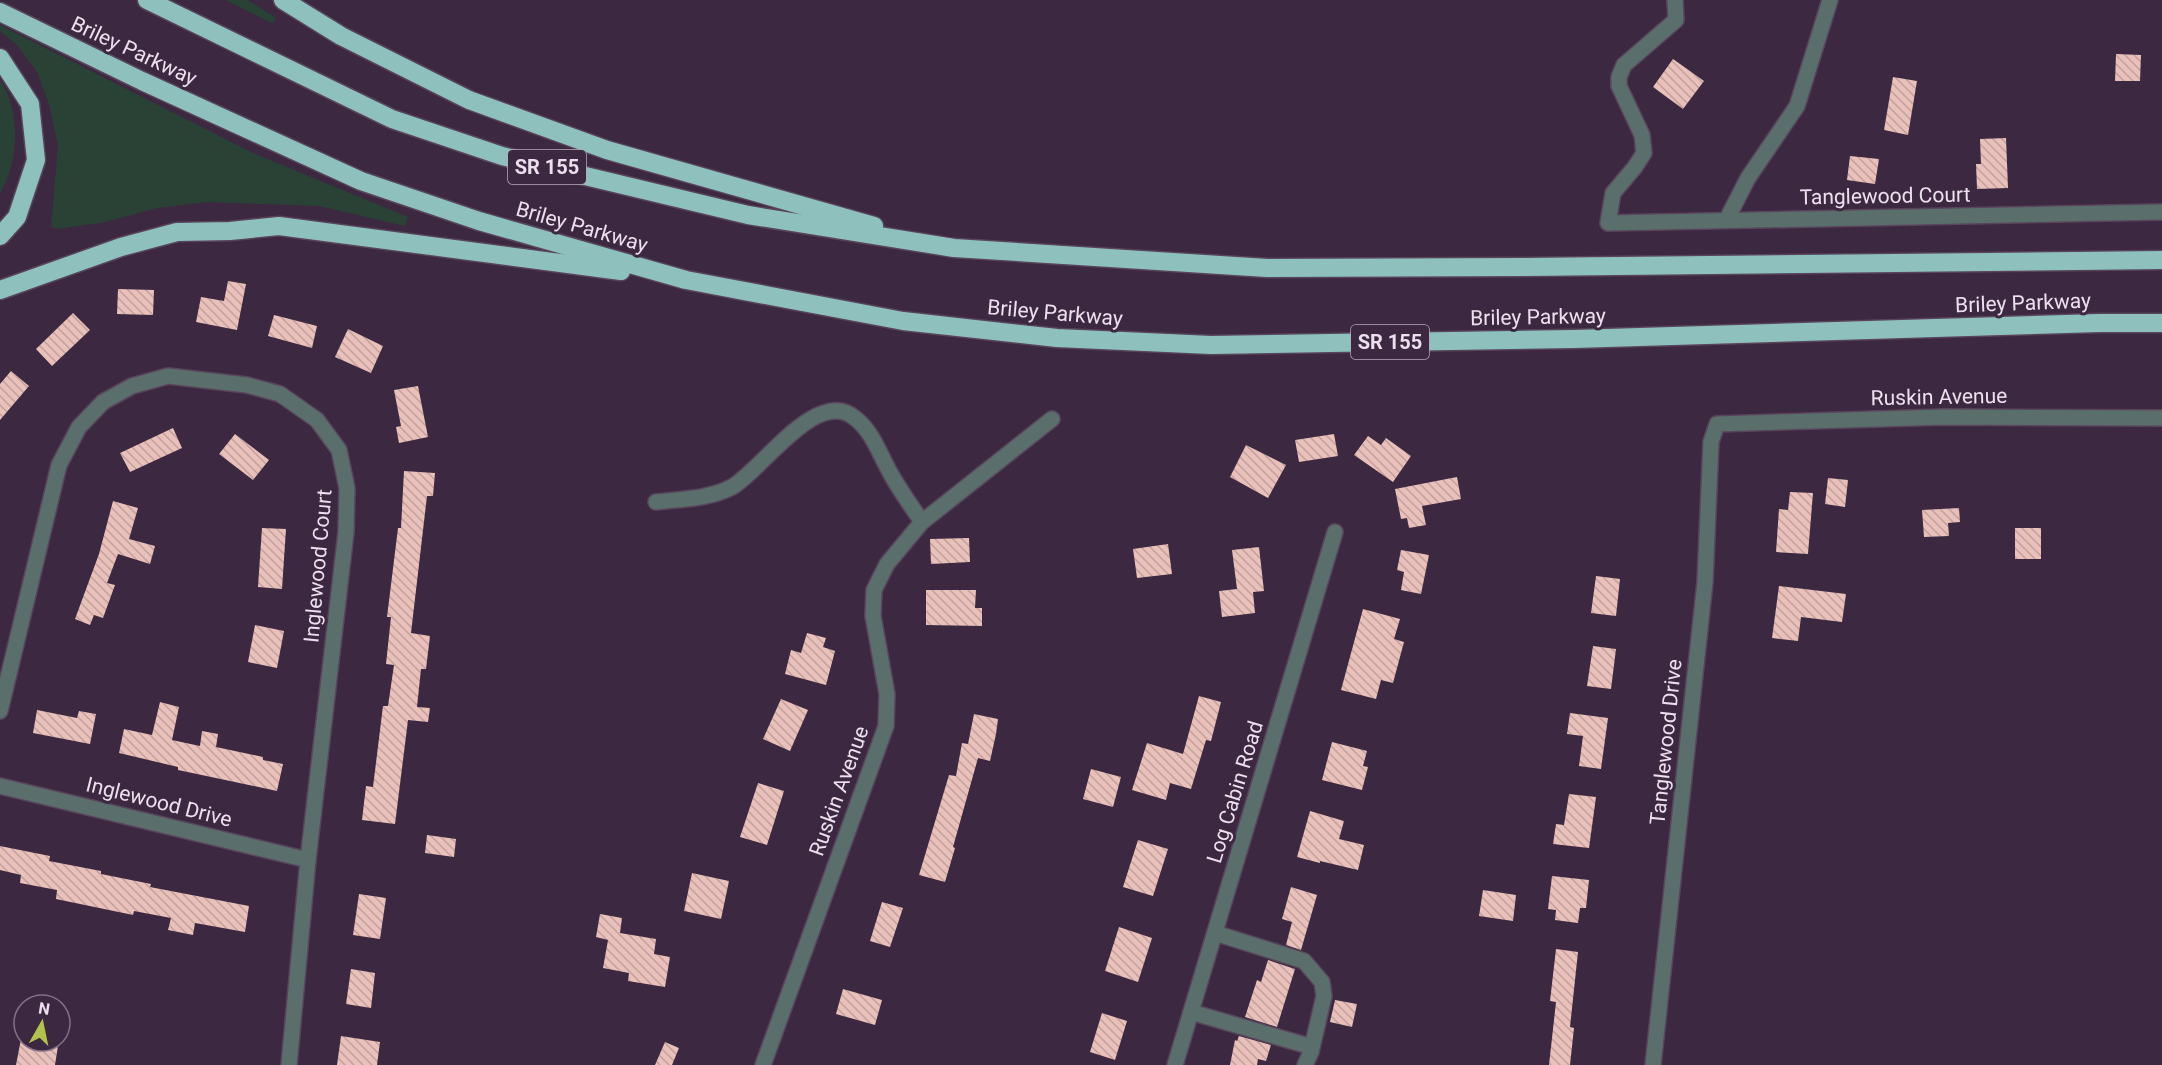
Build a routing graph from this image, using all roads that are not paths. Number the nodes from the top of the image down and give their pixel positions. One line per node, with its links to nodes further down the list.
1 (147, 0): 10 (highway, Briley Parkway / SR 155)
2 (283, 0): 10 (highway)
3 (1675, 0): 8 (street, Tanglewood Court)
4 (1830, 0): 8 (street)
5 (0, 12): 12 (highway, Briley Parkway / SR 155)
6 (0, 58): 9 (highway)
7 (2162, 212): 8 (street, Tanglewood Court)
8 (1727, 219)
9 (0, 236)
10 (954, 248): 11 (highway, Briley Parkway / SR 155)
11 (2162, 260)
12 (686, 280): 13 (highway); 14 (highway, Briley Parkway / SR 155)
13 (0, 290)
14 (2162, 322)
15 (2162, 418): 17 (street, Ruskin Avenue)
16 (1052, 419): 19 (street, Ruskin Avenue)
17 (1717, 424): 31 (street, Tanglewood Drive)
18 (656, 502): 19 (street)
19 (922, 522): 28 (street, Ruskin Avenue)
20 (1335, 532): 24 (street, Log Cabin Road)
21 (0, 711): 23 (street, Inglewood Court)
22 (0, 786): 23 (street, Inglewood Drive)
23 (308, 860): 27 (street, Inglewood Court)
24 (1215, 933): 25 (street, Log Cabin Road); 26 (street)
25 (1191, 1012): 26 (street); 29 (street, Log Cabin Road)
26 (1312, 1047): 30 (street)
27 (289, 1065)
28 (763, 1065)
29 (1175, 1065)
30 (1305, 1065)
31 (1653, 1065)

